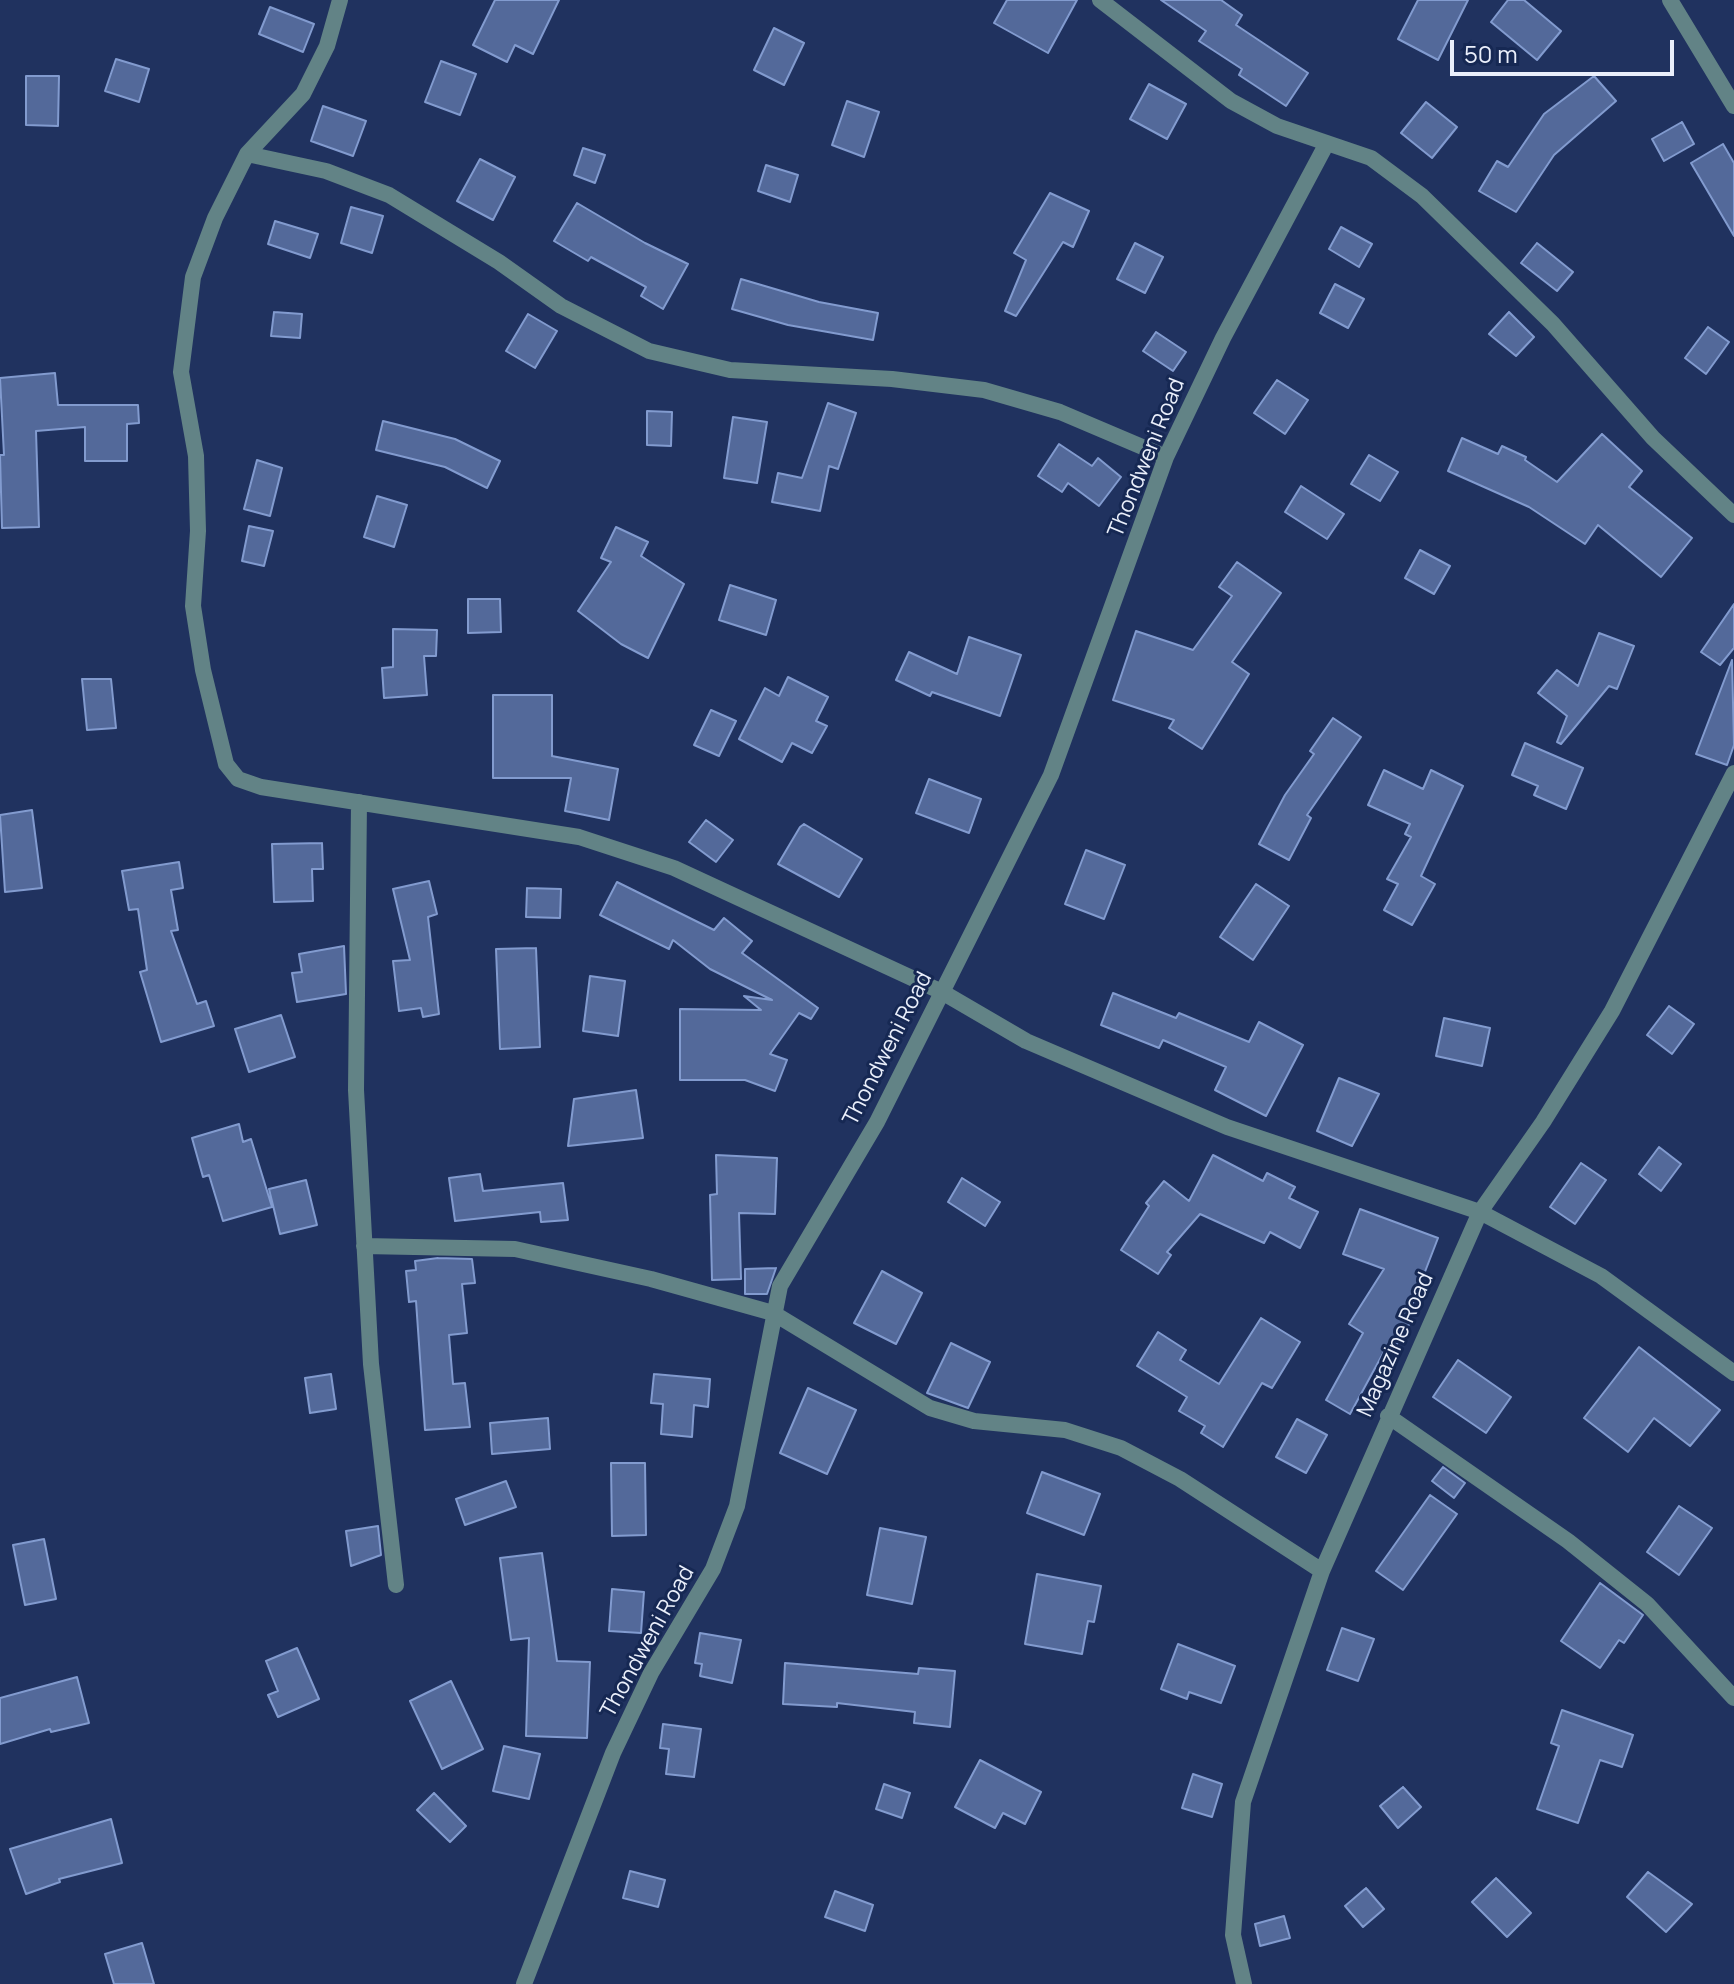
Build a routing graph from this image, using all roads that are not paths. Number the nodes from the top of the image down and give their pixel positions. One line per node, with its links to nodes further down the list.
1 (340, 0): 6 (street)
2 (1100, 0): 5 (street)
3 (1670, 0): 4 (street)
4 (1734, 106)
5 (1327, 143): 7 (street, Thondweni Road); 8 (street)
6 (247, 154): 7 (street); 10 (street)
7 (1166, 457): 11 (street, Thondweni Road)
8 (1734, 515)
9 (1734, 773): 12 (street, Magazine Road)
10 (359, 802): 11 (street); 13 (street)
11 (942, 992): 12 (street); 14 (street, Thondweni Road)
12 (1480, 1212): 15 (street); 16 (street, Magazine Road)
13 (364, 1246): 14 (street); 18 (street)
14 (773, 1313): 17 (street); 20 (street, Thondweni Road)
15 (1734, 1373)
16 (1388, 1416): 17 (street, Magazine Road); 19 (street)
17 (1322, 1571): 21 (street, Magazine Road)
18 (396, 1585)
19 (1734, 1698)
20 (524, 1984)
21 (1244, 1984)

